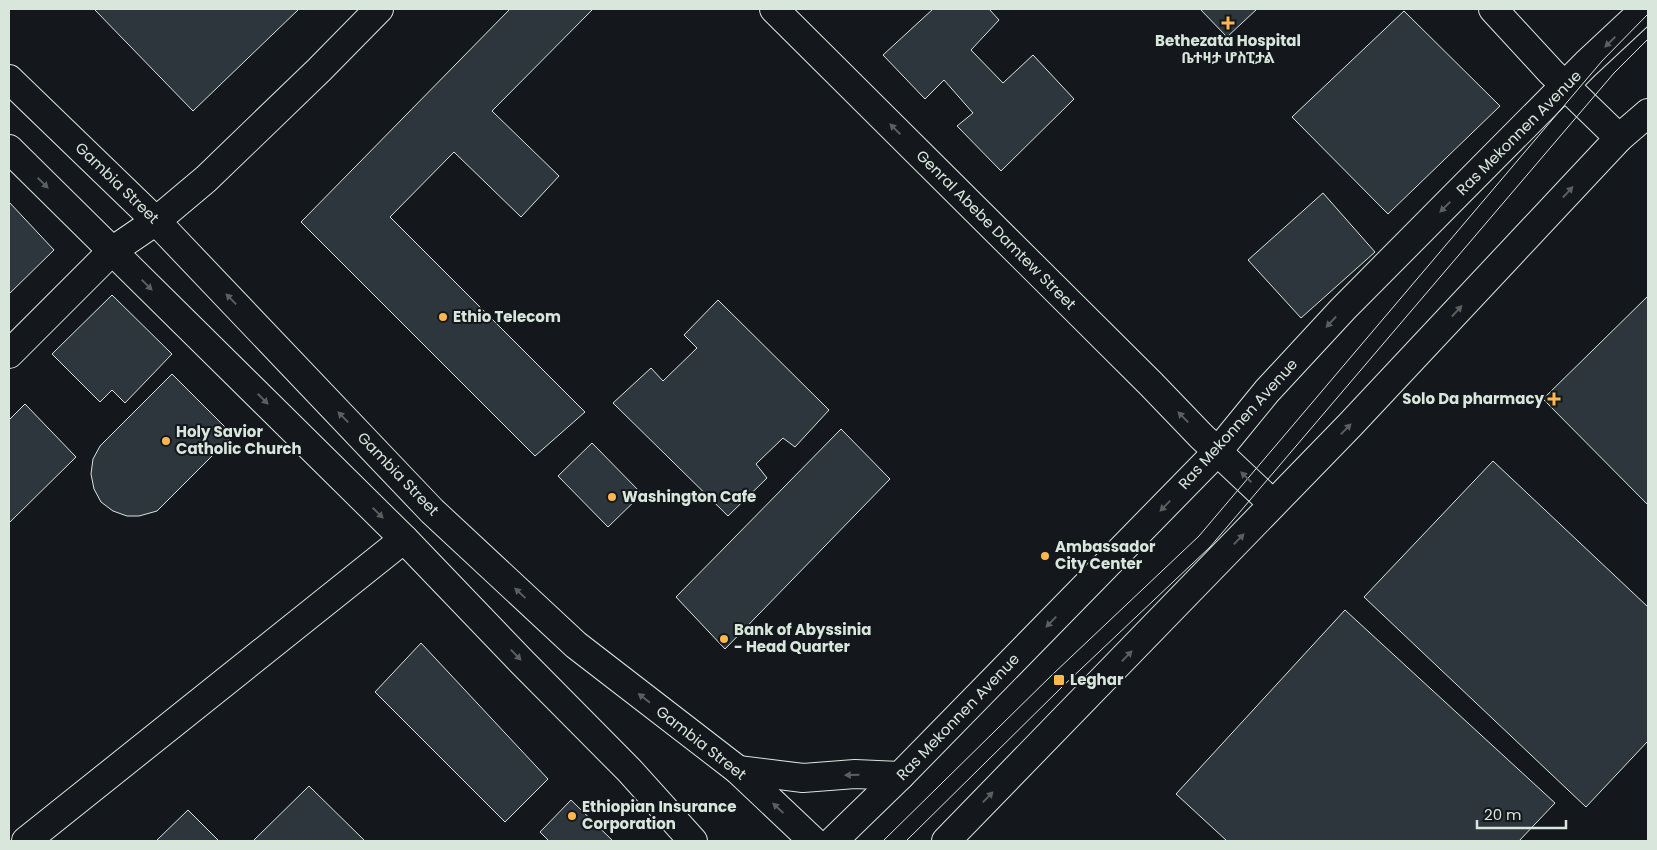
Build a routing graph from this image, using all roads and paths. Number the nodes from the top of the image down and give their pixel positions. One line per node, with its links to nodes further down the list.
1 (379, 9): 10 (main road)
2 (774, 9): 13 (main road, Genral Abebe Damtew Street, one-way to 2)
3 (1493, 9): 6 (main road)
4 (1645, 9): 6 (main road, Ras Mekonnen Avenue, one-way to 6)
5 (9, 79): 10 (main road, Gambia Street)
6 (1566, 86): 8 (main road); 13 (main road, Ras Mekonnen Avenue, one-way to 13)
7 (1648, 113): 8 (main road)
8 (1619, 138): 14 (main road, one-way to 8)
9 (9, 149): 11 (main road, one-way to 11)
10 (156, 221): 11 (main road); 16 (main road, Gambia Street, one-way to 10)
11 (112, 251): 12 (main road); 15 (main road, one-way to 15)
12 (9, 354)
13 (1218, 451): 14 (main road, Genral Abebe Damtew Street, one-way to 13); 17 (main road, Ras Mekonnen Avenue, one-way to 17)
14 (1273, 504): 19 (main road, one-way to 14)
15 (404, 539): 18 (main road, one-way to 18); 20 (main road)
16 (738, 770): 17 (main road, one-way to 16); 21 (main road, Gambia Street, one-way to 16)
17 (900, 776): 22 (main road, Ras Mekonnen Avenue)
18 (688, 838)
19 (952, 838)
20 (26, 841)
21 (813, 841)
22 (833, 841)

